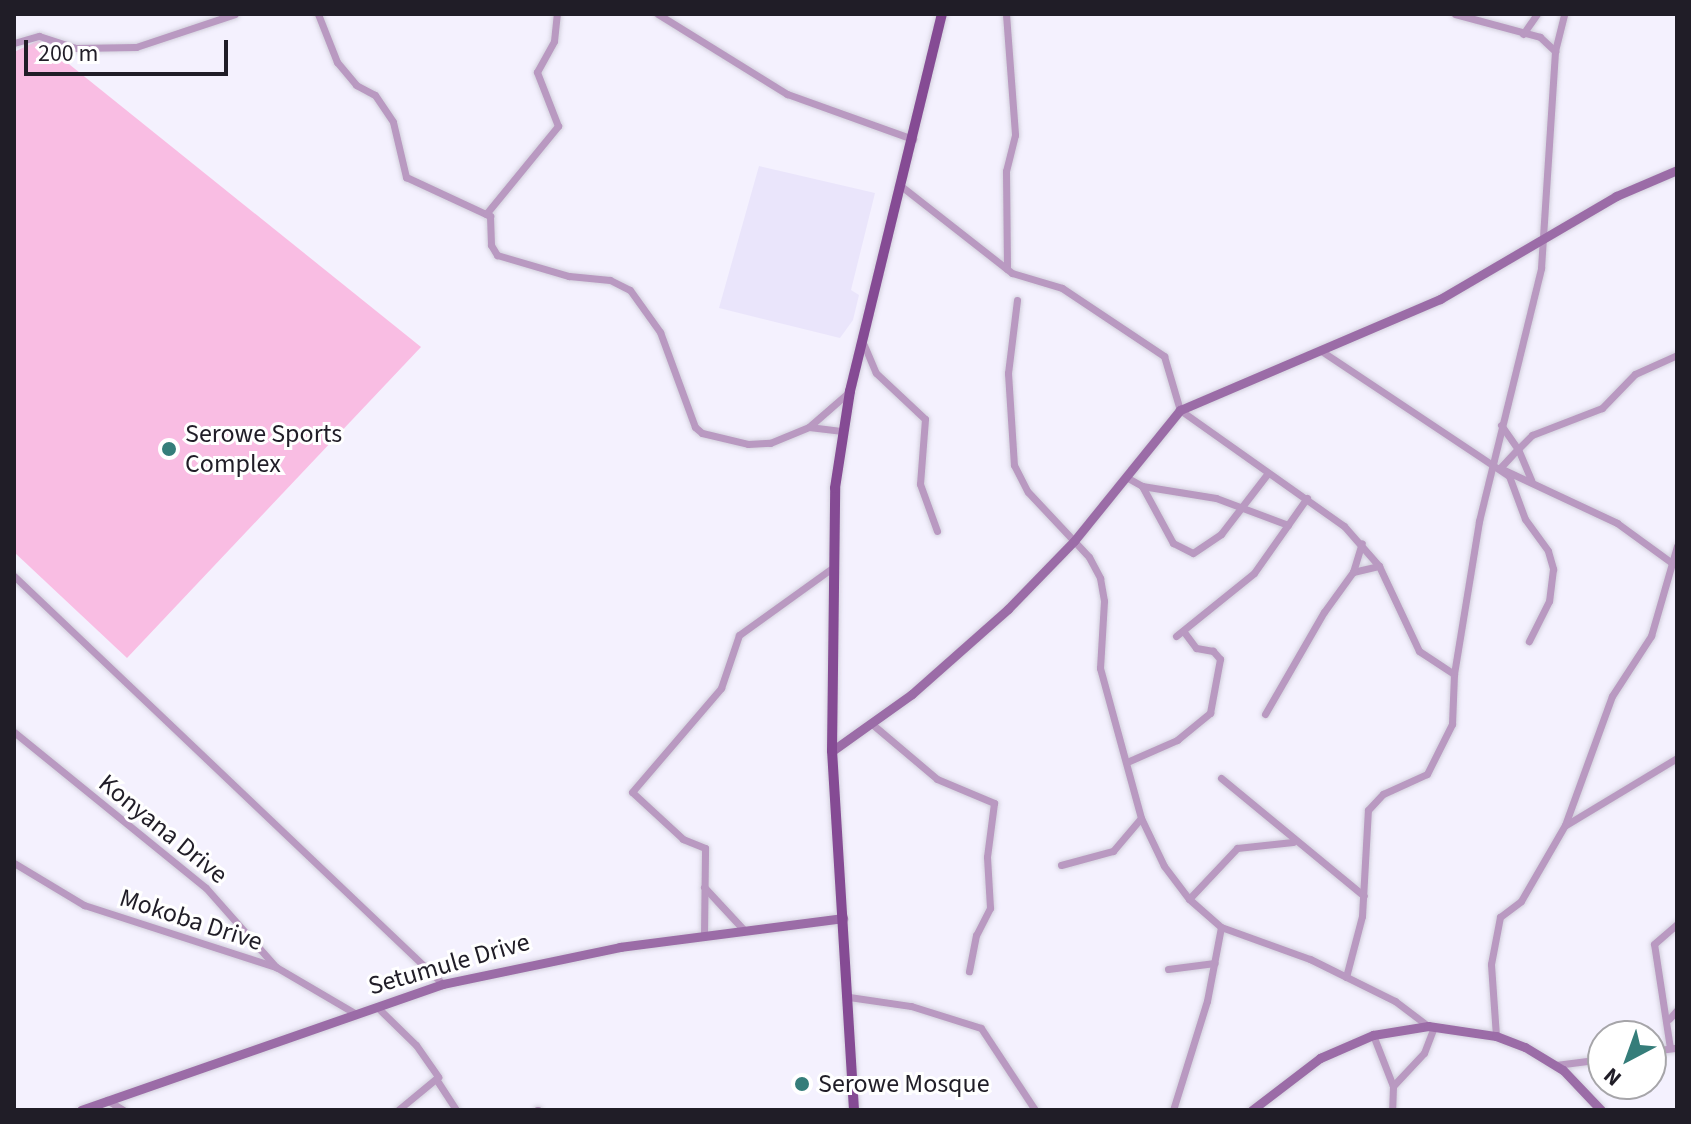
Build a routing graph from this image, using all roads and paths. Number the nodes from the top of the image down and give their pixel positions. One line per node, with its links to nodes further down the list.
1 (235, 14): 11 (street)
2 (318, 14): 16 (street)
3 (557, 14): 16 (street)
4 (658, 14): 13 (street)
5 (942, 14): 13 (main road)
6 (1006, 14): 18 (street)
7 (1455, 14): 10 (street)
8 (1537, 14): 10 (street)
9 (1564, 14): 12 (street)
10 (1523, 34): 12 (street)
11 (14, 43)
12 (1555, 51): 17 (street)
13 (913, 139): 15 (main road)
14 (1677, 170): 17 (street)
15 (901, 186): 18 (street); 20 (main road)
16 (486, 214): 26 (street)
17 (1545, 239): 21 (street); 25 (street)
18 (1007, 269): 24 (street)
19 (1017, 300): 39 (street)
20 (864, 345): 23 (main road); 38 (street)
21 (1320, 350): 24 (street); 29 (street)
22 (1677, 355): 28 (street)
23 (850, 391): 26 (street); 27 (main road)
24 (1180, 410): 31 (street); 32 (street)
25 (1501, 425): 28 (street); 29 (street)
26 (809, 427): 27 (street)
27 (841, 431): 44 (main road)
28 (1518, 449): 30 (street); 33 (street)
29 (1490, 463): 30 (street); 48 (street)
30 (1502, 469): 33 (street); 47 (street)
31 (1268, 473): 35 (street); 36 (street)
32 (1126, 477): 34 (street); 39 (street)
33 (1531, 480): 42 (street)
34 (1142, 486): 36 (street); 36 (street)
35 (1307, 498): 37 (street); 40 (street)
36 (1244, 507): 37 (street)
37 (1288, 525): 54 (street)
38 (937, 531)
39 (1074, 541): 50 (street); 54 (street)
40 (1362, 543): 43 (street); 45 (street)
41 (1677, 546): 42 (street)
42 (1674, 559): 57 (street)
43 (1379, 566): 45 (street); 48 (street)
44 (831, 569): 52 (main road); 61 (street)
45 (1353, 572): 49 (street)
46 (14, 576): 74 (street)
47 (1529, 641)
48 (1454, 674): 62 (street)
49 (1265, 714)
50 (872, 724): 52 (street); 72 (street)
51 (14, 732): 70 (street, Konyana Drive)
52 (832, 751): 64 (main road)
53 (1677, 758): 57 (street)
54 (1127, 762): 56 (street)
55 (1221, 778): 58 (street)
56 (1141, 818): 60 (street); 63 (street)
57 (1565, 825): 82 (street)
58 (1293, 842): 62 (street); 63 (street)
59 (14, 863): 70 (street, Mokoba Drive)
60 (1061, 865)
61 (704, 887): 67 (street); 68 (street)
62 (1364, 896): 73 (street)
63 (1189, 899): 66 (street)
64 (843, 918): 67 (street, Setumule Drive); 75 (main road)
65 (1677, 924): 79 (street)
66 (1221, 927): 69 (street); 73 (street)
67 (743, 929): 68 (street, Setumule Drive)
68 (704, 935): 74 (street, Setumule Drive)
69 (1215, 963): 71 (street); 95 (street)
70 (276, 967): 78 (street, Mokoba Drive)
71 (1168, 969)
72 (969, 971)
73 (1346, 977): 80 (street)
74 (443, 984): 76 (street, Setumule Drive)
75 (849, 997): 93 (main road); 94 (street)
76 (377, 1007): 78 (street, Setumule Drive); 86 (street)
77 (1677, 1010): 79 (street)
78 (356, 1014): 88 (street, Setumule Drive)
79 (1669, 1019): 83 (street)
80 (1431, 1026): 81 (street); 82 (street); 87 (street)
81 (1373, 1035): 87 (street); 96 (street)
82 (1496, 1036): 85 (street)
83 (1674, 1048)
84 (1587, 1061): 85 (street)
85 (1556, 1065): 98 (street)
86 (438, 1082): 91 (street); 92 (street)
87 (1393, 1086): 97 (street)
88 (107, 1100): 89 (street, Setumule Drive); 90 (street)
89 (81, 1110)
90 (123, 1110)
91 (398, 1110)
92 (456, 1110)
93 (854, 1110)
94 (1035, 1110)
95 (1173, 1110)
96 (1252, 1110)
97 (1392, 1110)
98 (1601, 1110)

